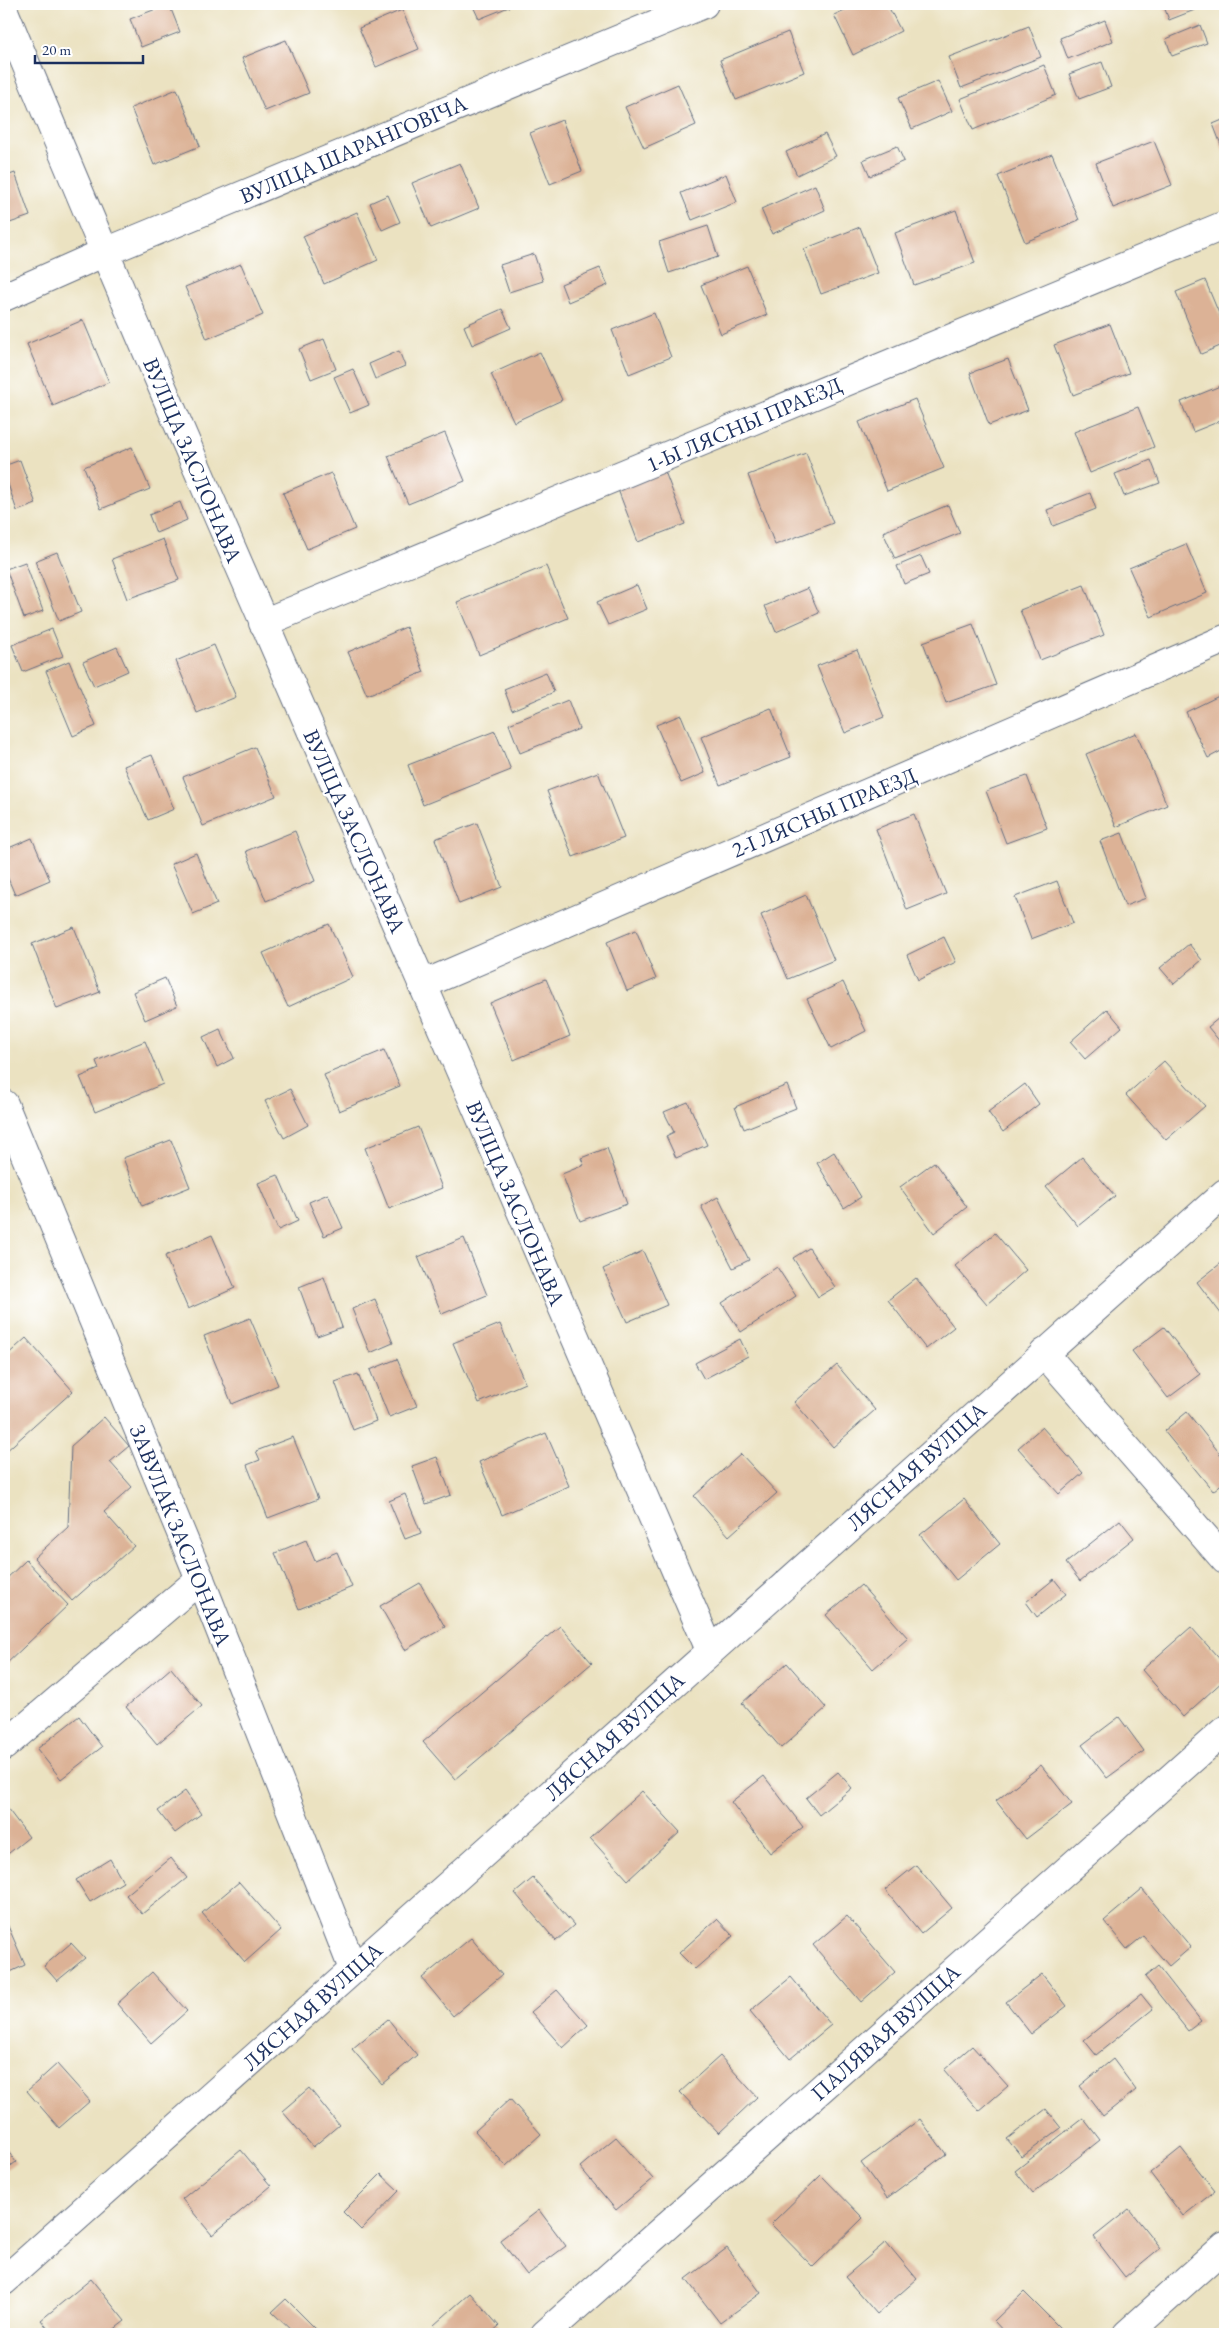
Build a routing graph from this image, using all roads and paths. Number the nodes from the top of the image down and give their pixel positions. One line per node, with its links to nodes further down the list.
1 (704, 4): 4 (street, ВУЛІЦА ШАРАНГОВІЧА)
2 (4, 11): 4 (street, ВУЛІЦА ЗАСЛОНАВА)
3 (1225, 225): 6 (street, 1-Ы ЛЯСНЫ ПРАЕЗД)
4 (104, 253): 5 (street, ВУЛІЦА ШАРАНГОВІЧА); 6 (street, ВУЛІЦА ЗАСЛОНАВА)
5 (4, 297)
6 (263, 623): 8 (street, ВУЛІЦА ЗАСЛОНАВА)
7 (1225, 639): 8 (street, 2-І ЛЯСНЫ ПРАЕЗД)
8 (422, 985): 14 (street, ВУЛІЦА ЗАСЛОНАВА)
9 (4, 1104): 13 (street, ЗАВУЛАК ЗАСЛОНАВА)
10 (1225, 1193): 11 (street, ЛЯСНАЯ ВУЛІЦА)
11 (1044, 1353): 12 (street); 14 (street, ЛЯСНАЯ ВУЛІЦА)
12 (1225, 1560)
13 (200, 1579): 16 (street); 17 (street, ЗАВУЛАК ЗАСЛОНАВА)
14 (710, 1650): 17 (street, ЛЯСНАЯ ВУЛІЦА)
15 (1225, 1730): 20 (street, ПАЛЯВАЯ ВУЛІЦА)
16 (4, 1746)
17 (353, 1969): 19 (street, ЛЯСНАЯ ВУЛІЦА)
18 (1225, 2246): 21 (street)
19 (4, 2281)
20 (544, 2334)
21 (1127, 2334)

